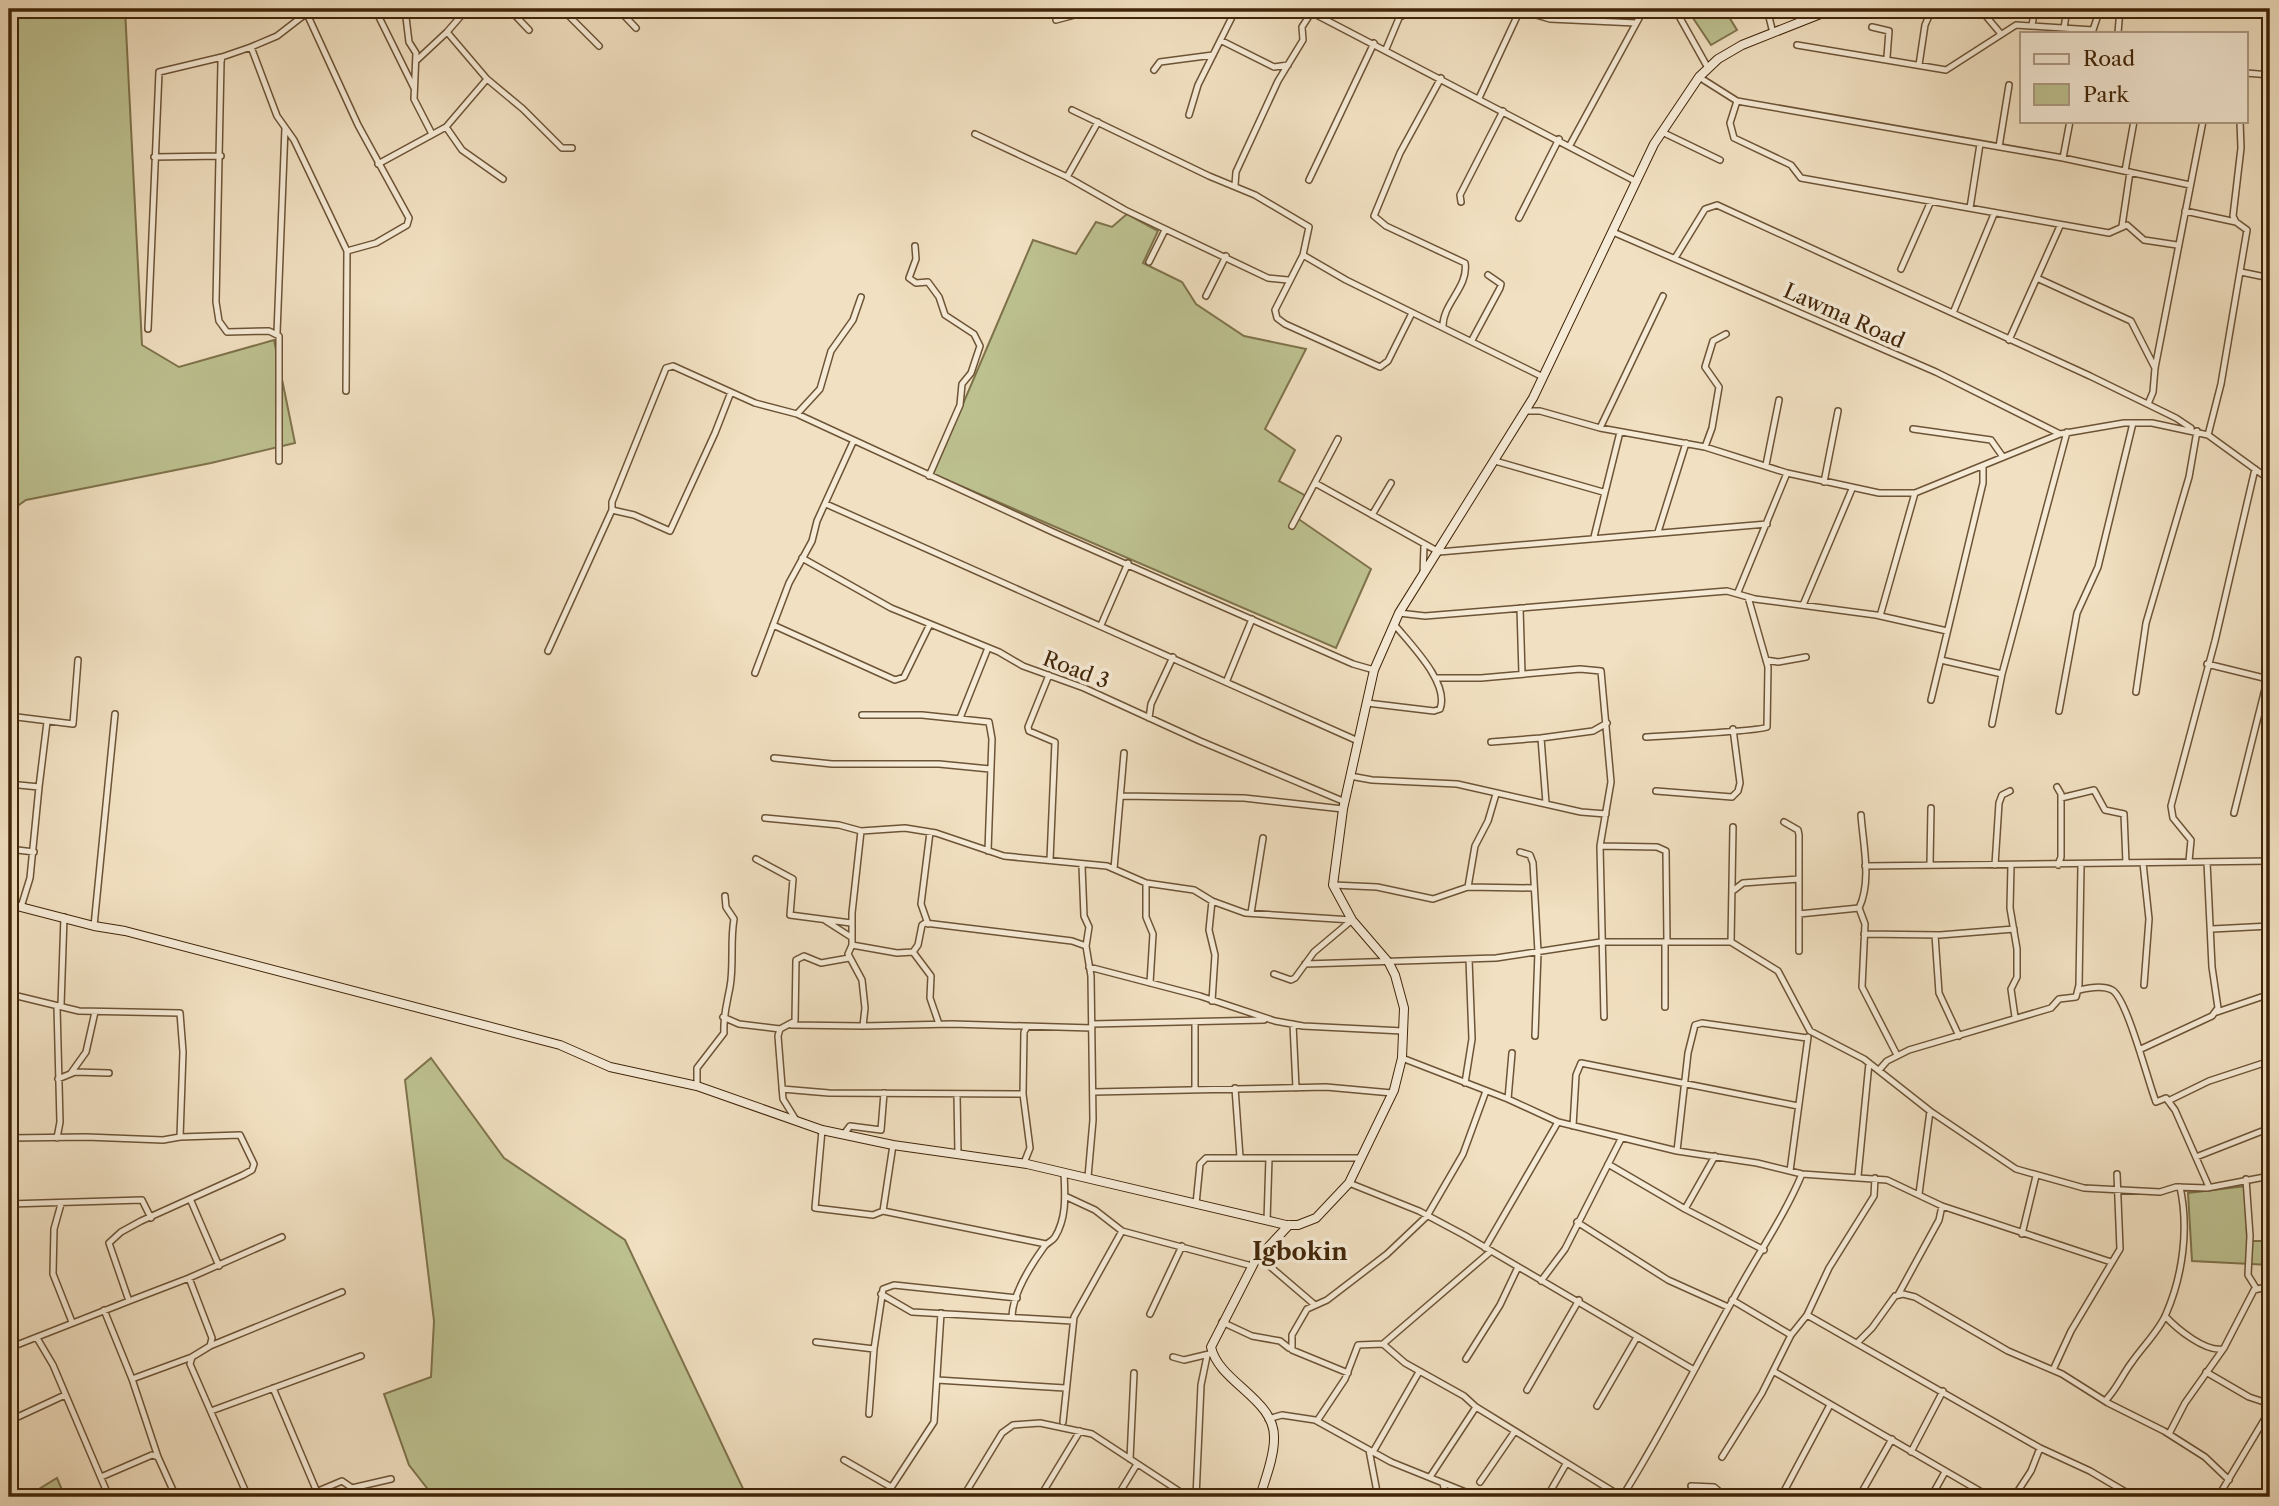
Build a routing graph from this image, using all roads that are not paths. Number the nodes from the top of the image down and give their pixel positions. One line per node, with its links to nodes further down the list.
1 (375, 9): 43 (street)
2 (405, 9): 37 (street)
3 (467, 9): 32 (street)
4 (509, 9): 31 (street)
5 (562, 9): 24 (street)
6 (578, 9): 24 (street)
7 (618, 9): 29 (street)
8 (1097, 9): 25 (street)
9 (1236, 9): 36 (street)
10 (1305, 9): 23 (street)
11 (1413, 9): 42 (street)
12 (1644, 9): 26 (street)
13 (1675, 9): 50 (street)
14 (1767, 9): 34 (street)
15 (1833, 9): 34 (main road)
16 (1932, 9): 49 (street)
17 (1980, 9): 35 (street)
18 (2035, 9): 27 (street)
19 (2067, 9): 30 (street)
20 (2100, 9): 30 (street)
21 (2120, 9): 33 (street)
22 (309, 11): 41 (street); 83 (street)
23 (1311, 13): 38 (street); 48 (street)
24 (570, 16): 40 (street)
25 (1056, 20)
26 (1636, 23): 59 (street); 76 (street)
27 (2032, 25): 30 (street); 35 (street)
28 (1872, 27): 46 (street)
29 (636, 28)
30 (2064, 28)
31 (529, 30)
32 (447, 32): 47 (street); 56 (street)
33 (2118, 32)
34 (1773, 33): 50 (main road)
35 (2001, 34): 49 (street)
36 (1223, 41): 44 (street); 48 (street)
37 (409, 42): 43 (street); 47 (street)
38 (1374, 43): 42 (street); 87 (street)
39 (1797, 45): 46 (street)
40 (599, 46)
41 (251, 47): 45 (street); 70 (street)
42 (1386, 49): 55 (street)
43 (394, 51): 58 (street)
44 (1213, 55): 51 (street); 63 (street)
45 (222, 57): 79 (street); 80 (street)
46 (1886, 57): 49 (street)
47 (417, 60): 58 (street)
48 (1288, 65): 89 (street)
49 (1919, 65)
50 (1708, 68): 54 (main road)
51 (1154, 70)
52 (2248, 73): 53 (street)
53 (2270, 75)
54 (1699, 77): 60 (street); 71 (main road)
55 (1441, 78): 59 (street); 122 (street)
56 (487, 79): 69 (street); 78 (street)
57 (2009, 85): 77 (street)
58 (414, 88): 72 (street)
59 (1479, 98): 62 (street)
60 (1737, 101): 75 (street); 91 (street)
61 (1072, 110): 64 (street)
62 (1503, 111): 74 (street); 92 (street)
63 (1189, 116)
64 (1098, 122): 85 (street); 89 (street)
65 (2070, 122): 81 (street)
66 (2134, 122): 84 (street)
67 (2203, 122): 90 (street)
68 (2239, 122): 96 (street)
69 (446, 127): 72 (street); 86 (street)
70 (285, 128): 106 (street); 124 (street)
71 (1662, 132): 82 (street); 88 (main road)
72 (432, 134): 83 (street)
73 (975, 134): 85 (street)
74 (1559, 139): 76 (street); 97 (street)
75 (1980, 144): 77 (street); 93 (street)
76 (1570, 145): 88 (street)
77 (1999, 147): 81 (street)
78 (572, 148)
79 (221, 156): 80 (street); 124 (street)
80 (155, 158): 123 (street)
81 (2063, 158): 84 (street)
82 (1720, 160)
83 (378, 164): 106 (street)
84 (2127, 171): 90 (street); 101 (street)
85 (1068, 177): 102 (street)
86 (503, 179)
87 (1309, 180)
88 (1635, 181): 103 (main road)
89 (1235, 185): 107 (street)
90 (2190, 185): 94 (street)
91 (1931, 201): 93 (street); 111 (street)
92 (1461, 202)
93 (1970, 208): 95 (street)
94 (2185, 211): 98 (street); 104 (street)
95 (1994, 214): 100 (street); 121 (street)
96 (2232, 216): 98 (street); 99 (street)
97 (1519, 218)
98 (2226, 220): 99 (street)
99 (2236, 222): 112 (street)
100 (2060, 226): 101 (street); 115 (street)
101 (2122, 226): 104 (street)
102 (1165, 230): 108 (street); 110 (street)
103 (1613, 232): 109 (street, Lawma Road); 129 (main road)
104 (2177, 245): 128 (street)
105 (915, 246): 160 (street)
106 (347, 251): 130 (street)
107 (1303, 255): 116 (street); 120 (street)
108 (1226, 256): 116 (street); 117 (street)
109 (1675, 258): 121 (street); 147 (street, Lawma Road)
110 (1149, 262)
111 (1901, 269)
112 (2241, 272): 114 (street); 148 (street)
113 (1488, 275): 126 (street)
114 (2270, 278)
115 (2039, 279): 127 (street); 128 (street)
116 (1288, 280): 120 (street)
117 (1206, 296)
118 (1663, 296): 142 (street)
119 (861, 297): 138 (street)
120 (1412, 313): 122 (street)
121 (1953, 313): 127 (street)
122 (1443, 327): 126 (street)
123 (148, 329)
124 (277, 333): 154 (street)
125 (1726, 334): 152 (street)
126 (1472, 340): 129 (street)
127 (2009, 340): 134 (street)
128 (2155, 368): 134 (street)
129 (1543, 377): 132 (main road)
130 (346, 391)
131 (731, 391): 138 (street); 169 (street); 169 (street)
132 (1533, 398): 135 (main road); 136 (street)
133 (1779, 400): 156 (street)
134 (2148, 404): 139 (street)
135 (1525, 411): 136 (street); 155 (main road)
136 (1540, 411): 142 (street)
137 (1838, 411): 162 (street)
138 (797, 414): 150 (street)
139 (2176, 418): 141 (street); 144 (street)
140 (2133, 423): 141 (street); 146 (street); 215 (street)
141 (2172, 426): 144 (street)
142 (1600, 428): 145 (street)
143 (1913, 429): 153 (street)
144 (2195, 431): 148 (street); 211 (street)
145 (1620, 432): 151 (street); 166 (street)
146 (2067, 432): 147 (street); 206 (street)
147 (2060, 434): 153 (street)
148 (2208, 435): 158 (street)
149 (1338, 439): 163 (street)
150 (850, 442): 160 (street); 168 (street)
151 (1686, 443): 152 (street); 173 (street)
152 (1705, 447): 156 (street)
153 (2003, 457): 157 (street)
154 (279, 461)
155 (1495, 461): 166 (street); 174 (main road)
156 (1766, 465): 159 (street)
157 (1983, 467): 167 (street); 193 (street)
158 (2255, 469): 161 (street); 201 (street)
159 (1787, 473): 162 (street); 171 (street)
160 (929, 476): 180 (street)
161 (2270, 480)
162 (1824, 482): 165 (street)
163 (1315, 483): 170 (street); 172 (street)
164 (1391, 483): 170 (street)
165 (1852, 489): 167 (street); 184 (street)
166 (1604, 492): 175 (street)
167 (1915, 493): 187 (street)
168 (826, 504): 179 (street); 191 (street)
169 (612, 510): 195 (street)
170 (1372, 515): 176 (street)
171 (1767, 524): 173 (street); 182 (street)
172 (1292, 526)
173 (1658, 531): 175 (street)
174 (1449, 536): 177 (street); 178 (main road)
175 (1594, 537): 177 (street)
176 (1424, 547): 178 (street); 181 (street)
177 (1456, 550): 178 (street)
178 (1439, 552): 181 (main road)
179 (802, 558): 189 (street, Road 3); 190 (street)
180 (1128, 563): 188 (street); 191 (street)
181 (1423, 577): 186 (main road)
182 (1738, 593): 183 (street); 185 (street)
183 (1751, 598): 184 (street); 199 (street)
184 (1803, 605): 187 (street)
185 (1520, 608): 186 (street); 205 (street)
186 (1399, 613): 192 (main road)
187 (1880, 616): 193 (street)
188 (1252, 619): 203 (street); 210 (street)
189 (930, 624): 190 (street); 194 (street, Road 3)
190 (773, 625): 204 (street)
191 (1101, 625): 196 (street)
192 (1394, 625): 203 (main road); 208 (street)
193 (1947, 631): 200 (street)
194 (988, 648): 207 (street, Road 3); 220 (street)
195 (548, 651)
196 (1173, 657): 210 (street); 214 (street)
197 (1806, 657): 199 (street)
198 (78, 660): 222 (street)
199 (1766, 660): 225 (street)
200 (1941, 660): 206 (street); 212 (street)
201 (2207, 664): 209 (street); 261 (street)
202 (2270, 669): 209 (street)
203 (1374, 670): 213 (main road)
204 (755, 673)
205 (1522, 674): 208 (street); 223 (street)
206 (2002, 674): 224 (street)
207 (1049, 675): 216 (street, Road 3); 260 (street)
208 (1437, 678): 213 (street)
209 (2268, 679): 245 (street)
210 (1227, 680): 228 (street)
211 (2136, 692)
212 (1931, 700)
213 (1367, 703): 228 (main road)
214 (1151, 704): 216 (street); 221 (street)
215 (2059, 711)
216 (1138, 712): 221 (street, Road 3)
217 (114, 714): 294 (street)
218 (862, 715): 220 (street)
219 (9, 716): 222 (street)
220 (960, 718): 232 (street)
221 (1149, 718): 243 (street, Road 3)
222 (47, 722): 235 (street)
223 (1607, 723): 227 (street); 246 (street)
224 (1992, 724)
225 (1732, 729): 226 (street); 237 (street)
226 (1646, 737)
227 (1541, 738): 229 (street); 242 (street)
228 (1358, 741): 233 (main road)
229 (1491, 742)
230 (1124, 753): 240 (street)
231 (774, 758): 232 (street)
232 (990, 769): 256 (street)
233 (1350, 776): 239 (street); 243 (main road)
234 (9, 784): 235 (street)
235 (39, 787): 257 (street)
236 (2057, 787): 241 (street)
237 (1656, 791)
238 (2011, 791): 267 (street)
239 (1496, 794): 242 (street); 277 (street)
240 (1122, 796): 243 (street); 273 (street)
241 (2061, 798): 264 (street); 269 (street)
242 (1546, 803): 246 (street)
243 (1344, 805): 276 (main road)
244 (1931, 808): 266 (street)
245 (2234, 813)
246 (1606, 814): 254 (street)
247 (1861, 814): 272 (street)
248 (765, 818): 251 (street)
249 (1783, 822): 274 (street)
250 (1733, 827): 279 (street)
251 (862, 831): 252 (street); 292 (street)
252 (930, 832): 256 (street); 293 (street)
253 (1263, 838): 285 (street)
254 (1600, 846): 301 (street); 302 (street)
255 (9, 849): 257 (street)
256 (988, 851): 260 (street)
257 (34, 852): 283 (street)
258 (1520, 852): 278 (street)
259 (756, 859): 290 (street)
260 (1050, 860): 271 (street)
261 (2189, 861): 263 (street); 265 (street)
262 (2270, 861): 263 (street)
263 (2207, 862): 297 (street)
264 (2126, 863): 265 (street); 270 (street)
265 (2143, 863): 316 (street)
266 (1930, 864): 267 (street); 272 (street)
267 (1995, 865): 268 (street)
268 (2011, 865): 269 (street); 296 (street)
269 (2058, 865): 270 (street)
270 (2081, 865): 317 (street)
271 (1082, 866): 273 (street); 305 (street)
272 (1865, 866): 284 (street)
273 (1114, 869): 275 (street)
274 (1799, 879): 279 (street); 286 (street)
275 (1146, 883): 281 (street); 315 (street)
276 (1333, 885): 277 (street); 291 (main road)
277 (1468, 887): 278 (street)
278 (1533, 888): 308 (street)
279 (1734, 890): 303 (street)
280 (725, 896): 288 (street)
281 (1212, 901): 285 (street); 320 (street)
282 (9, 904): 283 (main road)
283 (21, 907): 287 (main road)
284 (1859, 908): 286 (street); 298 (street)
285 (1251, 913): 291 (street)
286 (1799, 914): 306 (street)
287 (64, 917): 294 (main road); 321 (street)
288 (734, 919): 289 (street); 325 (street)
289 (743, 920)
290 (823, 920): 292 (street); 300 (street)
291 (1352, 920): 311 (main road); 312 (street)
292 (852, 923): 300 (street)
293 (928, 924): 305 (street); 307 (street)
294 (94, 926): 354 (main road)
295 (2270, 926): 297 (street)
296 (2014, 929): 299 (street); 327 (street)
297 (2212, 929): 324 (street)
298 (1864, 934): 299 (street); 344 (street)
299 (1935, 934): 339 (street)
300 (850, 937): 304 (street)
301 (1601, 942): 302 (street); 308 (street); 326 (street)
302 (1666, 942): 303 (street); 322 (street)
303 (1731, 942): 338 (street)
304 (852, 945): 307 (street); 309 (street)
305 (1086, 946): 313 (street)
306 (1799, 951)
307 (913, 952): 329 (street)
308 (1538, 952): 310 (street); 340 (street)
309 (849, 958): 332 (street); 333 (street)
310 (1469, 959): 311 (street); 352 (street)
311 (1389, 962): 312 (street); 337 (main road)
312 (1305, 964): 314 (street)
313 (1089, 967): 315 (street); 334 (street)
314 (1274, 974)
315 (1150, 983): 320 (street)
316 (2144, 985)
317 (2080, 988): 327 (street); 342 (street)
318 (9, 994): 321 (street)
319 (2270, 995): 324 (street)
320 (1212, 1001): 328 (street)
321 (57, 1007): 323 (street); 351 (street)
322 (1665, 1007)
323 (94, 1012): 349 (street); 377 (street)
324 (2217, 1012): 342 (street)
325 (723, 1017): 335 (street); 354 (street)
326 (1604, 1017)
327 (2015, 1017): 339 (street)
328 (1269, 1020): 330 (street); 331 (street)
329 (939, 1024): 333 (street); 336 (street)
330 (1195, 1024): 334 (street); 358 (street)
331 (1293, 1024): 337 (street); 356 (street)
332 (791, 1025): 333 (street); 335 (street)
333 (863, 1026)
334 (1092, 1026): 336 (street); 359 (street)
335 (780, 1029): 357 (street)
336 (1026, 1030): 363 (street)
337 (1404, 1031): 345 (main road)
338 (1810, 1031): 341 (street); 347 (street)
339 (1959, 1035): 344 (street)
340 (1535, 1036)
341 (1807, 1038): 353 (street); 367 (street)
342 (2141, 1049): 366 (street)
343 (1512, 1053): 365 (street)
344 (1897, 1055): 348 (street)
345 (1402, 1058): 352 (street); 362 (main road)
346 (2270, 1061): 366 (street)
347 (1869, 1063): 348 (street); 393 (street)
348 (1880, 1070): 368 (street)
349 (71, 1073): 350 (street); 351 (street)
350 (109, 1073)
351 (58, 1079): 376 (street)
352 (1465, 1083): 360 (street)
353 (1685, 1085): 367 (street); 371 (street); 380 (street)
354 (697, 1086): 369 (main road)
355 (1235, 1088): 356 (street); 358 (street); 383 (street)
356 (1296, 1088): 362 (street)
357 (786, 1089): 361 (street); 369 (street)
358 (1195, 1089): 359 (street)
359 (1093, 1091): 395 (street)
360 (1486, 1091): 365 (street); 412 (street)
361 (884, 1093): 364 (street); 374 (street)
362 (1392, 1093): 386 (main road)
363 (1023, 1094): 364 (street); 387 (street)
364 (957, 1095): 381 (street)
365 (1508, 1099): 370 (street)
366 (2168, 1101): 384 (street)
367 (1798, 1106): 389 (street)
368 (1930, 1111): 396 (street); 403 (street)
369 (797, 1122): 373 (main road)
370 (1558, 1122): 371 (street); 422 (street)
371 (1573, 1126): 378 (street)
372 (2270, 1128): 384 (street)
373 (822, 1130): 374 (main road); 411 (street)
374 (844, 1134): 379 (main road)
375 (9, 1138): 376 (street)
376 (57, 1138): 377 (street)
377 (180, 1138): 405 (street)
378 (1620, 1139): 380 (street); 388 (street)
379 (893, 1145): 381 (main road); 411 (street)
380 (1676, 1151): 382 (street)
381 (957, 1154): 387 (main road)
382 (1715, 1156): 389 (street); 410 (street)
383 (1240, 1157): 385 (street); 408 (street)
384 (2196, 1157): 401 (street)
385 (1269, 1158): 386 (street); 414 (street)
386 (1361, 1158): 399 (main road)
387 (1024, 1163): 390 (main road)
388 (1608, 1164): 410 (street); 415 (street)
389 (1790, 1171): 391 (street)
390 (1064, 1173): 395 (main road); 404 (street)
391 (1802, 1174): 393 (street); 423 (street)
392 (2117, 1174): 402 (street)
393 (1858, 1176): 397 (street)
394 (2270, 1176): 398 (street)
395 (1088, 1177): 408 (main road)
396 (2036, 1177): 402 (street); 418 (street)
397 (1875, 1178): 403 (street); 445 (street)
398 (2246, 1179): 401 (street); 432 (street)
399 (1349, 1183): 412 (street); 416 (main road)
400 (2180, 1187): 401 (street); 402 (street); 447 (street)
401 (2209, 1187)
402 (2118, 1188): 425 (street)
403 (1919, 1194): 409 (street)
404 (1067, 1197): 417 (street); 420 (street)
405 (191, 1201): 413 (street); 426 (street)
406 (9, 1204): 407 (street)
407 (61, 1204): 413 (street); 449 (street)
408 (1196, 1205): 414 (main road)
409 (1942, 1206): 418 (street); 435 (street)
410 (1685, 1209): 423 (street)
411 (883, 1211): 420 (street)
412 (1427, 1216): 422 (street); 440 (street)
413 (151, 1218): 439 (street)
414 (1267, 1221): 416 (main road)
415 (1577, 1222): 430 (street); 441 (street)
416 (1289, 1225): 424 (main road)
417 (1122, 1231): 421 (street); 448 (street)
418 (2022, 1234): 425 (street)
419 (282, 1237): 426 (street)
420 (1046, 1244): 436 (street)
421 (1182, 1247): 427 (street); 444 (street)
422 (1488, 1250): 428 (street); 459 (street)
423 (1764, 1250): 438 (street)
424 (1259, 1257): 427 (main road); 440 (street)
425 (2111, 1262): 471 (street)
426 (219, 1266): 429 (street)
427 (1252, 1266): 450 (main road)
428 (1518, 1267): 430 (street); 469 (street)
429 (189, 1278): 439 (street); 460 (street)
430 (1541, 1281): 437 (street)
431 (2270, 1286): 432 (street)
432 (2256, 1288): 464 (street)
433 (342, 1292): 460 (street)
434 (881, 1294): 436 (street); 443 (street); 463 (street)
435 (1898, 1295): 458 (street); 471 (street)
436 (1017, 1298): 446 (street)
437 (1579, 1300): 453 (street); 481 (street)
438 (1732, 1300): 441 (street); 451 (street)
439 (130, 1301): 442 (street)
440 (1315, 1305): 452 (street)
441 (1728, 1307): 470 (street)
442 (104, 1310): 449 (street); 477 (street)
443 (942, 1313): 446 (street); 478 (street)
444 (1150, 1314)
445 (1807, 1315): 451 (street); 458 (street)
446 (1012, 1316): 448 (street)
447 (2165, 1316): 464 (street); 484 (street)
448 (1073, 1321): 480 (street)
449 (72, 1322): 454 (street)
450 (1222, 1322): 456 (street); 465 (main road)
451 (1791, 1335): 472 (street)
452 (1291, 1337): 456 (street); 462 (street)
453 (1637, 1337): 470 (street); 487 (street)
454 (37, 1338): 461 (street); 483 (street)
455 (9, 1339): 461 (street)
456 (1280, 1341): 462 (street)
457 (816, 1342): 463 (street)
458 (1857, 1343): 482 (street)
459 (1383, 1344): 473 (street); 476 (street)
460 (211, 1346): 467 (street)
461 (11, 1347)
462 (1289, 1348): 476 (street)
463 (874, 1349): 491 (street)
464 (2216, 1353): 474 (street)
465 (1209, 1354): 468 (street); 492 (main road); 529 (street)
466 (361, 1356): 479 (street)
467 (192, 1357): 477 (street); 490 (street)
468 (1173, 1357)
469 (1466, 1359)
470 (1694, 1370): 535 (street)
471 (2053, 1370): 484 (street)
472 (1773, 1371): 486 (street); 505 (street)
473 (1419, 1372): 488 (street); 502 (street)
474 (2206, 1372): 485 (street); 499 (street)
475 (1134, 1373): 506 (street)
476 (1348, 1373): 495 (street)
477 (132, 1379): 504 (street)
478 (937, 1380): 480 (street); 518 (street)
479 (272, 1388): 490 (street); 519 (street)
480 (1065, 1388): 496 (street)
481 (1527, 1390)
482 (1943, 1391): 501 (street); 503 (street)
483 (65, 1395): 494 (street); 512 (street)
484 (2105, 1401): 499 (street)
485 (2267, 1404): 493 (street)
486 (1830, 1405): 500 (street); 537 (street)
487 (1597, 1406)
488 (1476, 1407): 497 (street); 511 (street)
489 (2270, 1410): 493 (street)
490 (211, 1411): 522 (street)
491 (869, 1414)
492 (1268, 1419): 495 (street); 530 (main road)
493 (2263, 1419): 514 (street)
494 (9, 1421)
495 (1317, 1421): 502 (street)
496 (1063, 1422)
497 (1515, 1431): 509 (street); 515 (street)
498 (1080, 1432): 506 (street); 525 (street); 526 (street)
499 (2169, 1434): 514 (street)
500 (1892, 1439): 503 (street); 538 (street)
501 (2040, 1448): 541 (street); 542 (street)
502 (1371, 1451): 511 (street); 531 (street)
503 (1911, 1452): 510 (street)
504 (158, 1457): 512 (street); 521 (street)
505 (1722, 1457)
506 (1130, 1459): 508 (street)
507 (844, 1460): 518 (street)
508 (1137, 1464): 527 (street); 528 (street)
509 (1566, 1464): 534 (street); 535 (street)
510 (1945, 1472): 539 (street); 540 (street)
511 (1430, 1477): 516 (street)
512 (100, 1478): 520 (street)
513 (391, 1479): 519 (street)
514 (2229, 1480): 543 (street)
515 (1480, 1482)
516 (1443, 1483): 532 (street); 533 (street)
517 (1691, 1486): 536 (street)
518 (891, 1488): 524 (street)
519 (317, 1492): 523 (street)
520 (109, 1497)
521 (176, 1497)
522 (248, 1497)
523 (304, 1497)
524 (885, 1497)
525 (962, 1497)
526 (1040, 1497)
527 (1117, 1497)
528 (1188, 1497)
529 (1196, 1497)
530 (1261, 1497)
531 (1378, 1497)
532 (1447, 1497)
533 (1478, 1497)
534 (1547, 1497)
535 (1622, 1497)
536 (1726, 1497)
537 (1781, 1497)
538 (1859, 1497)
539 (1931, 1497)
540 (1990, 1497)
541 (2014, 1497)
542 (2134, 1497)
543 (2218, 1497)

